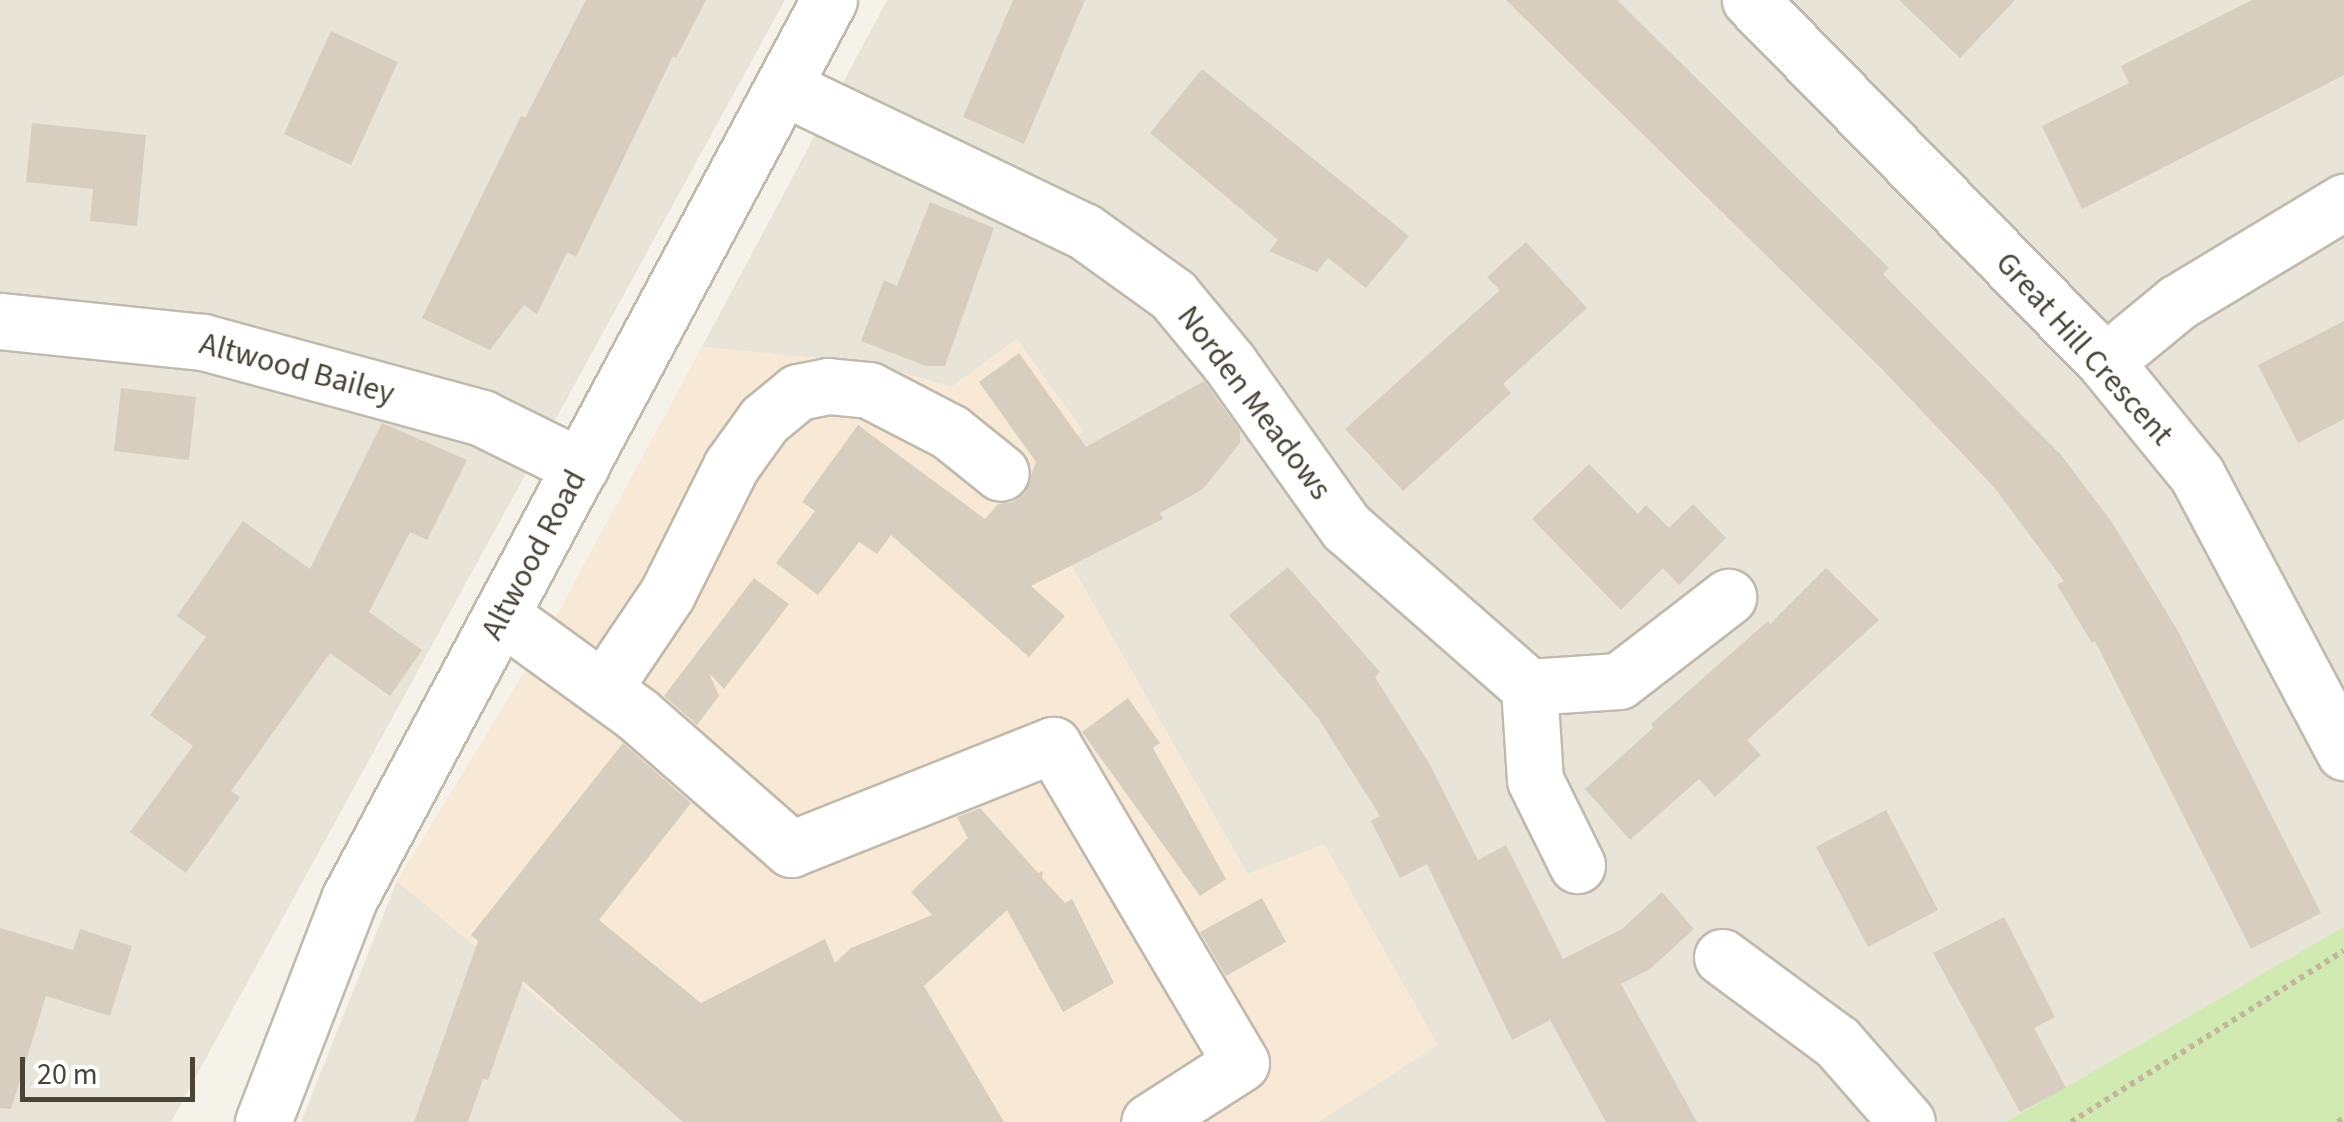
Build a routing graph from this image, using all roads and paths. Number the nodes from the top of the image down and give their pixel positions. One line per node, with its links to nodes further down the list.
1 (829, 0): 3 (street, Altwood Road)
2 (1750, 0): 6 (street, Great Hill Crescent)
3 (783, 86): 7 (street, Altwood Road); 11 (street, Norden Meadows)
4 (2344, 202): 6 (street)
5 (0, 321): 7 (street, Altwood Bailey)
6 (2105, 362): 13 (street, Great Hill Crescent)
7 (581, 467): 10 (street, Altwood Road)
8 (1002, 473): 12 (street)
9 (1728, 597): 11 (street)
10 (502, 616): 12 (street); 18 (street, Altwood Road)
11 (1529, 687): 14 (street)
12 (603, 689): 19 (street)
13 (2344, 752)
14 (1577, 866)
15 (2344, 951): 21 (path)
16 (1722, 957): 20 (street)
17 (2344, 1117): 22 (path)
18 (264, 1122)
19 (1149, 1122)
20 (1907, 1122)
21 (2071, 1122)
22 (2338, 1122)

